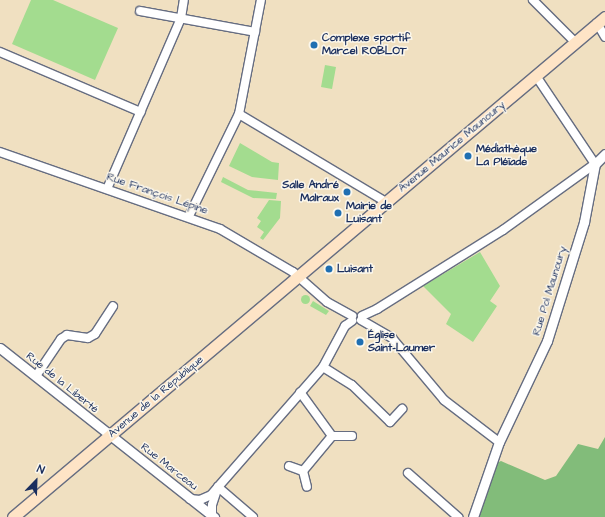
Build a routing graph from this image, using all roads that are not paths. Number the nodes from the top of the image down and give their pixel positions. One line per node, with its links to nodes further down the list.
1 (184, 0): 5 (street)
2 (261, 0): 7 (street)
3 (533, 0): 9 (street)
4 (140, 11): 5 (street)
5 (181, 18): 7 (street); 12 (street)
6 (601, 20): 8 (street); 9 (main road, Avenue Maurice Maunoury)
7 (255, 32): 13 (street)
8 (605, 37)
9 (575, 42): 11 (main road, Avenue Maurice Maunoury)
10 (0, 52): 12 (street)
11 (536, 76): 16 (street); 18 (main road, Avenue Maurice Maunoury)
12 (142, 112): 17 (street)
13 (239, 114): 18 (street); 19 (street)
14 (0, 152): 17 (street, Rue François Lépine)
15 (605, 154): 16 (street)
16 (595, 164): 23 (street); 32 (street, Rue Pol Maunoury)
17 (107, 189): 19 (street, Rue François Lépine)
18 (386, 202): 20 (main road, Avenue Maurice Maunoury)
19 (189, 216): 20 (street, Rue François Lépine)
20 (298, 276): 22 (street, Rue François Lépine); 29 (main road, Avenue de la République)
21 (113, 306): 26 (street)
22 (352, 318): 23 (street); 25 (street)
23 (362, 318): 32 (street)
24 (0, 348): 26 (street, Rue de la Liberté)
25 (323, 368): 27 (street); 28 (street)
26 (36, 376): 29 (street, Rue de la Liberté)
27 (300, 392): 30 (street); 36 (street)
28 (402, 409)
29 (109, 436): 38 (street, Rue Marceau); 39 (main road, Avenue de la République)
30 (332, 436): 31 (street); 34 (street)
31 (352, 436)
32 (499, 442): 43 (street, Rue Pol Maunoury)
33 (289, 466): 34 (street)
34 (303, 471): 37 (street)
35 (408, 473): 42 (street)
36 (218, 487): 38 (street); 40 (street); 41 (street)
37 (307, 487)
38 (190, 499): 40 (street, Rue Marceau)
39 (13, 517)
40 (213, 517)
41 (253, 517)
42 (458, 517)
43 (473, 517)

